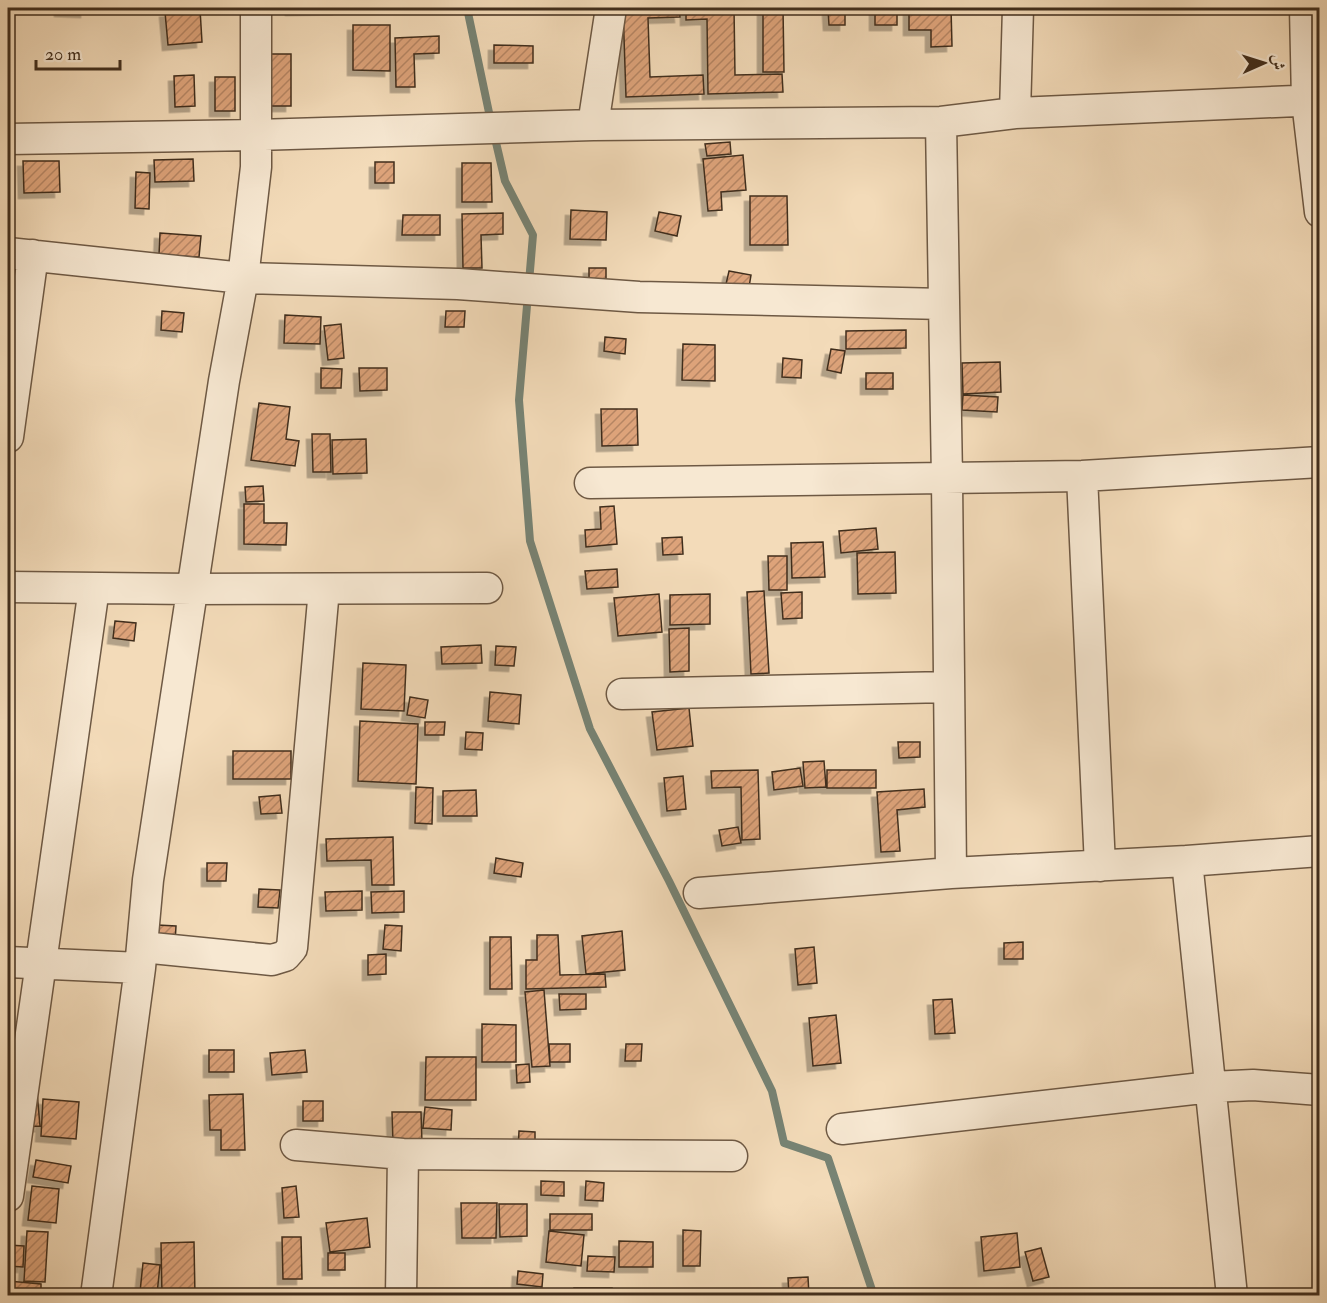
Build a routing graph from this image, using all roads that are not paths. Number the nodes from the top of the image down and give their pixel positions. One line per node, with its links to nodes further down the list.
1 (256, 8): 9 (street)
2 (611, 8): 8 (street)
3 (1018, 8): 6 (street)
4 (1305, 8): 5 (street)
5 (1313, 100): 6 (street); 11 (street)
6 (1015, 113): 7 (street)
7 (940, 122): 8 (street); 14 (street)
8 (593, 125): 9 (street)
9 (256, 135): 10 (street); 13 (street)
10 (8, 139)
11 (1320, 212)
12 (20, 254): 13 (street); 15 (street)
13 (243, 278): 14 (street); 23 (street)
14 (944, 304): 18 (street)
15 (8, 437)
16 (1320, 462): 17 (street)
17 (1082, 476): 18 (street); 29 (street)
18 (947, 479): 19 (street); 25 (street)
19 (590, 483)
20 (8, 587): 21 (street)
21 (93, 588): 23 (street); 34 (street)
22 (487, 588): 24 (street)
23 (192, 589): 24 (street); 32 (street)
24 (324, 589): 32 (street)
25 (949, 687): 26 (street); 30 (street)
26 (622, 694)
27 (1320, 851): 28 (street)
28 (1187, 861): 29 (street); 35 (street)
29 (1100, 866): 30 (street)
30 (951, 873): 31 (street)
31 (699, 893)
32 (141, 958): 34 (street); 42 (street)
33 (8, 962): 34 (street)
34 (41, 964): 41 (street)
35 (1211, 1087): 36 (street); 37 (street); 44 (street)
36 (1320, 1090)
37 (842, 1129)
38 (296, 1145): 39 (street)
39 (403, 1154): 40 (street); 43 (street)
40 (732, 1156)
41 (8, 1196)
42 (96, 1296)
43 (401, 1296)
44 (1232, 1296)

